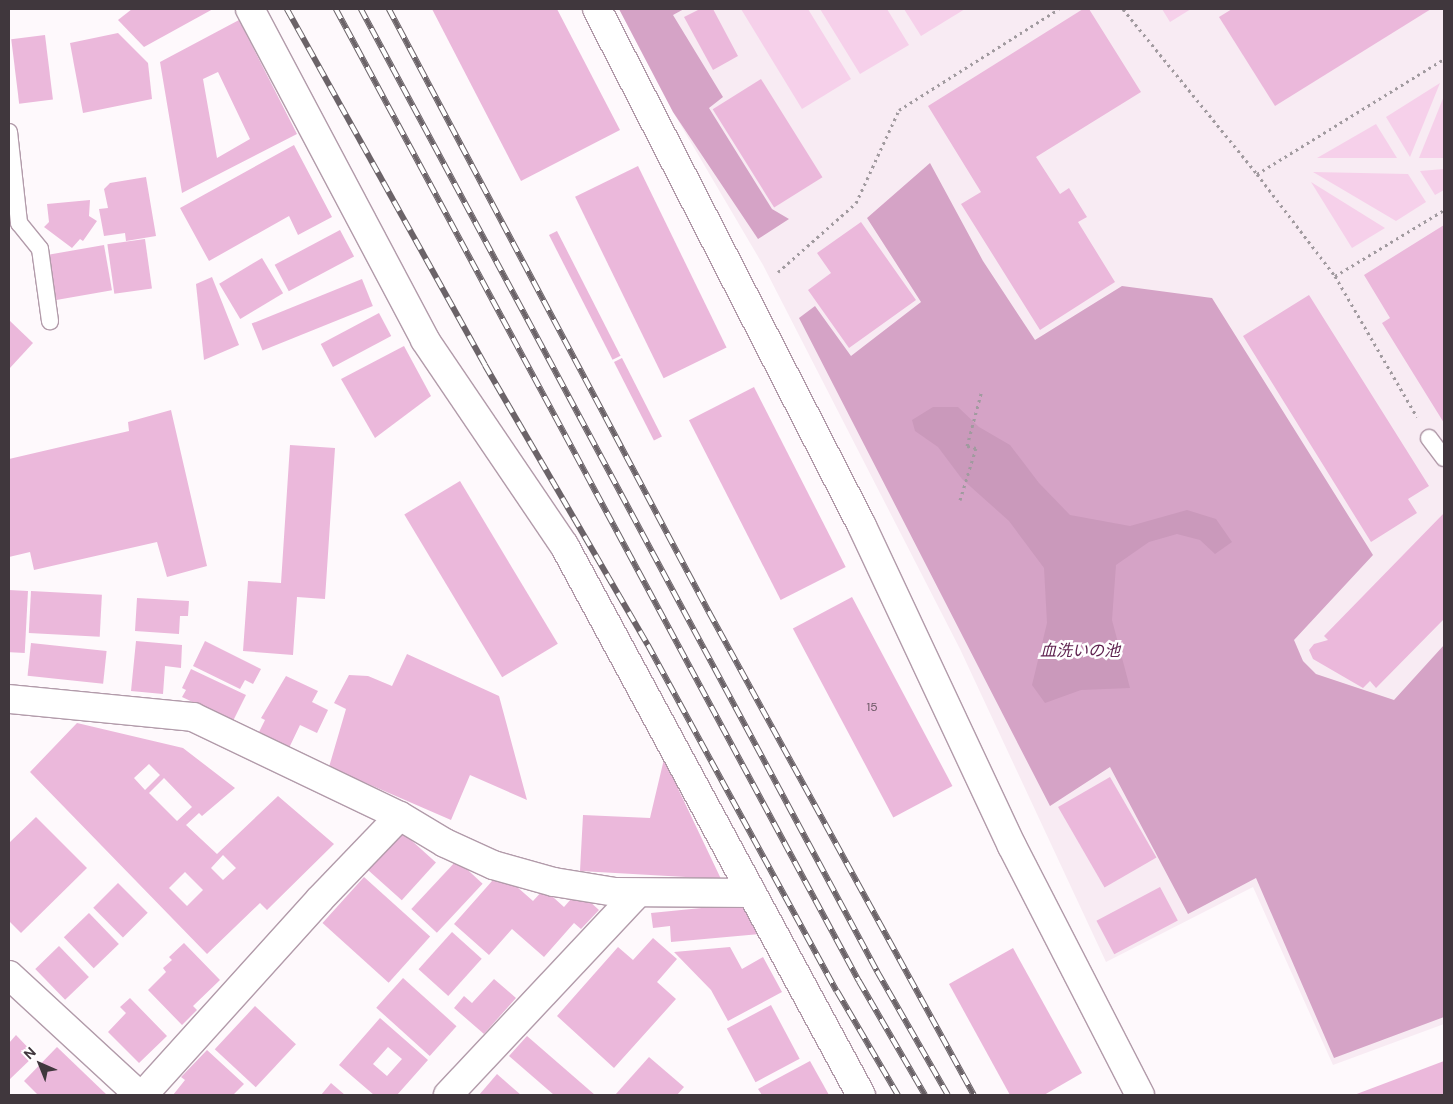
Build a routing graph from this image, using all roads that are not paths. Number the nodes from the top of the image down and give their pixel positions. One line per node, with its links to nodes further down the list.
1 (250, 9): 10 (street)
2 (597, 9): 15 (street)
3 (9, 132): 4 (lane)
4 (50, 321)
5 (1429, 438): 6 (lane)
6 (1444, 458)
7 (9, 699): 8 (street)
8 (400, 816): 9 (street); 12 (street)
9 (638, 893): 10 (street); 13 (street)
10 (752, 893): 14 (street)
11 (9, 975): 12 (street)
12 (141, 1095)
13 (448, 1095)
14 (861, 1095)
15 (1140, 1095)

